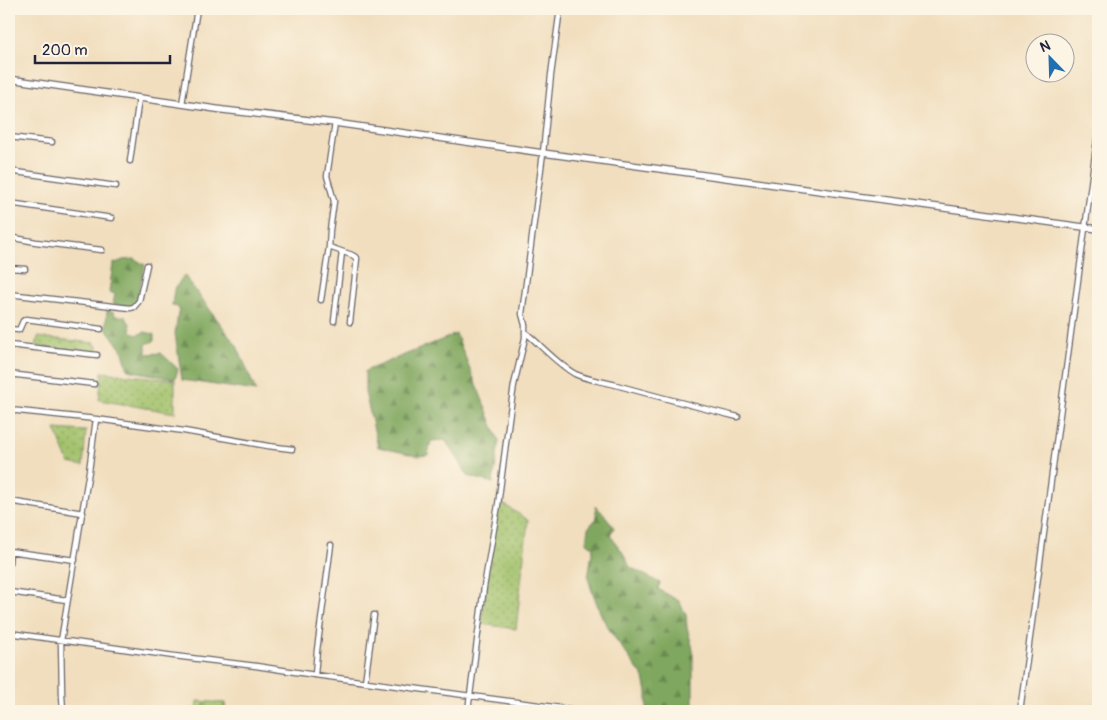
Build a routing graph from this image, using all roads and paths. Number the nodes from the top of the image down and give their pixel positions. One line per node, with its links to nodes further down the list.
1 (198, 9): 5 (street)
2 (560, 9): 10 (street)
3 (9, 80): 4 (street)
4 (139, 98): 5 (street); 11 (street)
5 (182, 104): 6 (street)
6 (335, 123): 10 (street); 19 (street)
7 (1098, 132): 16 (street)
8 (9, 137): 9 (street)
9 (52, 142)
10 (543, 153): 16 (street); 31 (street)
11 (130, 161)
12 (9, 171): 13 (street)
13 (116, 186)
14 (9, 203): 15 (street)
15 (112, 218)
16 (1086, 228): 17 (street); 57 (street)
17 (1098, 229)
18 (9, 237): 20 (street)
19 (329, 247): 21 (street); 26 (street)
20 (102, 250)
21 (342, 252): 27 (street); 28 (street)
22 (147, 265): 25 (street)
23 (9, 268): 24 (street)
24 (25, 270)
25 (9, 294)
26 (321, 300)
27 (334, 321)
28 (350, 322)
29 (101, 328): 30 (street)
30 (9, 329)
31 (525, 332): 37 (street); 53 (street)
32 (9, 345): 33 (street)
33 (97, 355)
34 (9, 374): 35 (street)
35 (94, 384)
36 (9, 410): 38 (street)
37 (738, 417)
38 (96, 419): 39 (street); 41 (street)
39 (292, 449)
40 (9, 501): 41 (street)
41 (82, 513): 44 (street)
42 (331, 545): 51 (street)
43 (9, 551): 44 (street); 45 (street)
44 (75, 560): 47 (street)
45 (9, 565)
46 (9, 592): 47 (street)
47 (67, 600): 50 (street)
48 (374, 615): 52 (street)
49 (9, 633): 50 (street)
50 (61, 641): 51 (street); 54 (street)
51 (315, 675): 52 (street)
52 (365, 682): 53 (street)
53 (470, 695): 55 (street); 56 (street)
54 (64, 711)
55 (468, 711)
56 (583, 711)
57 (1020, 711)

